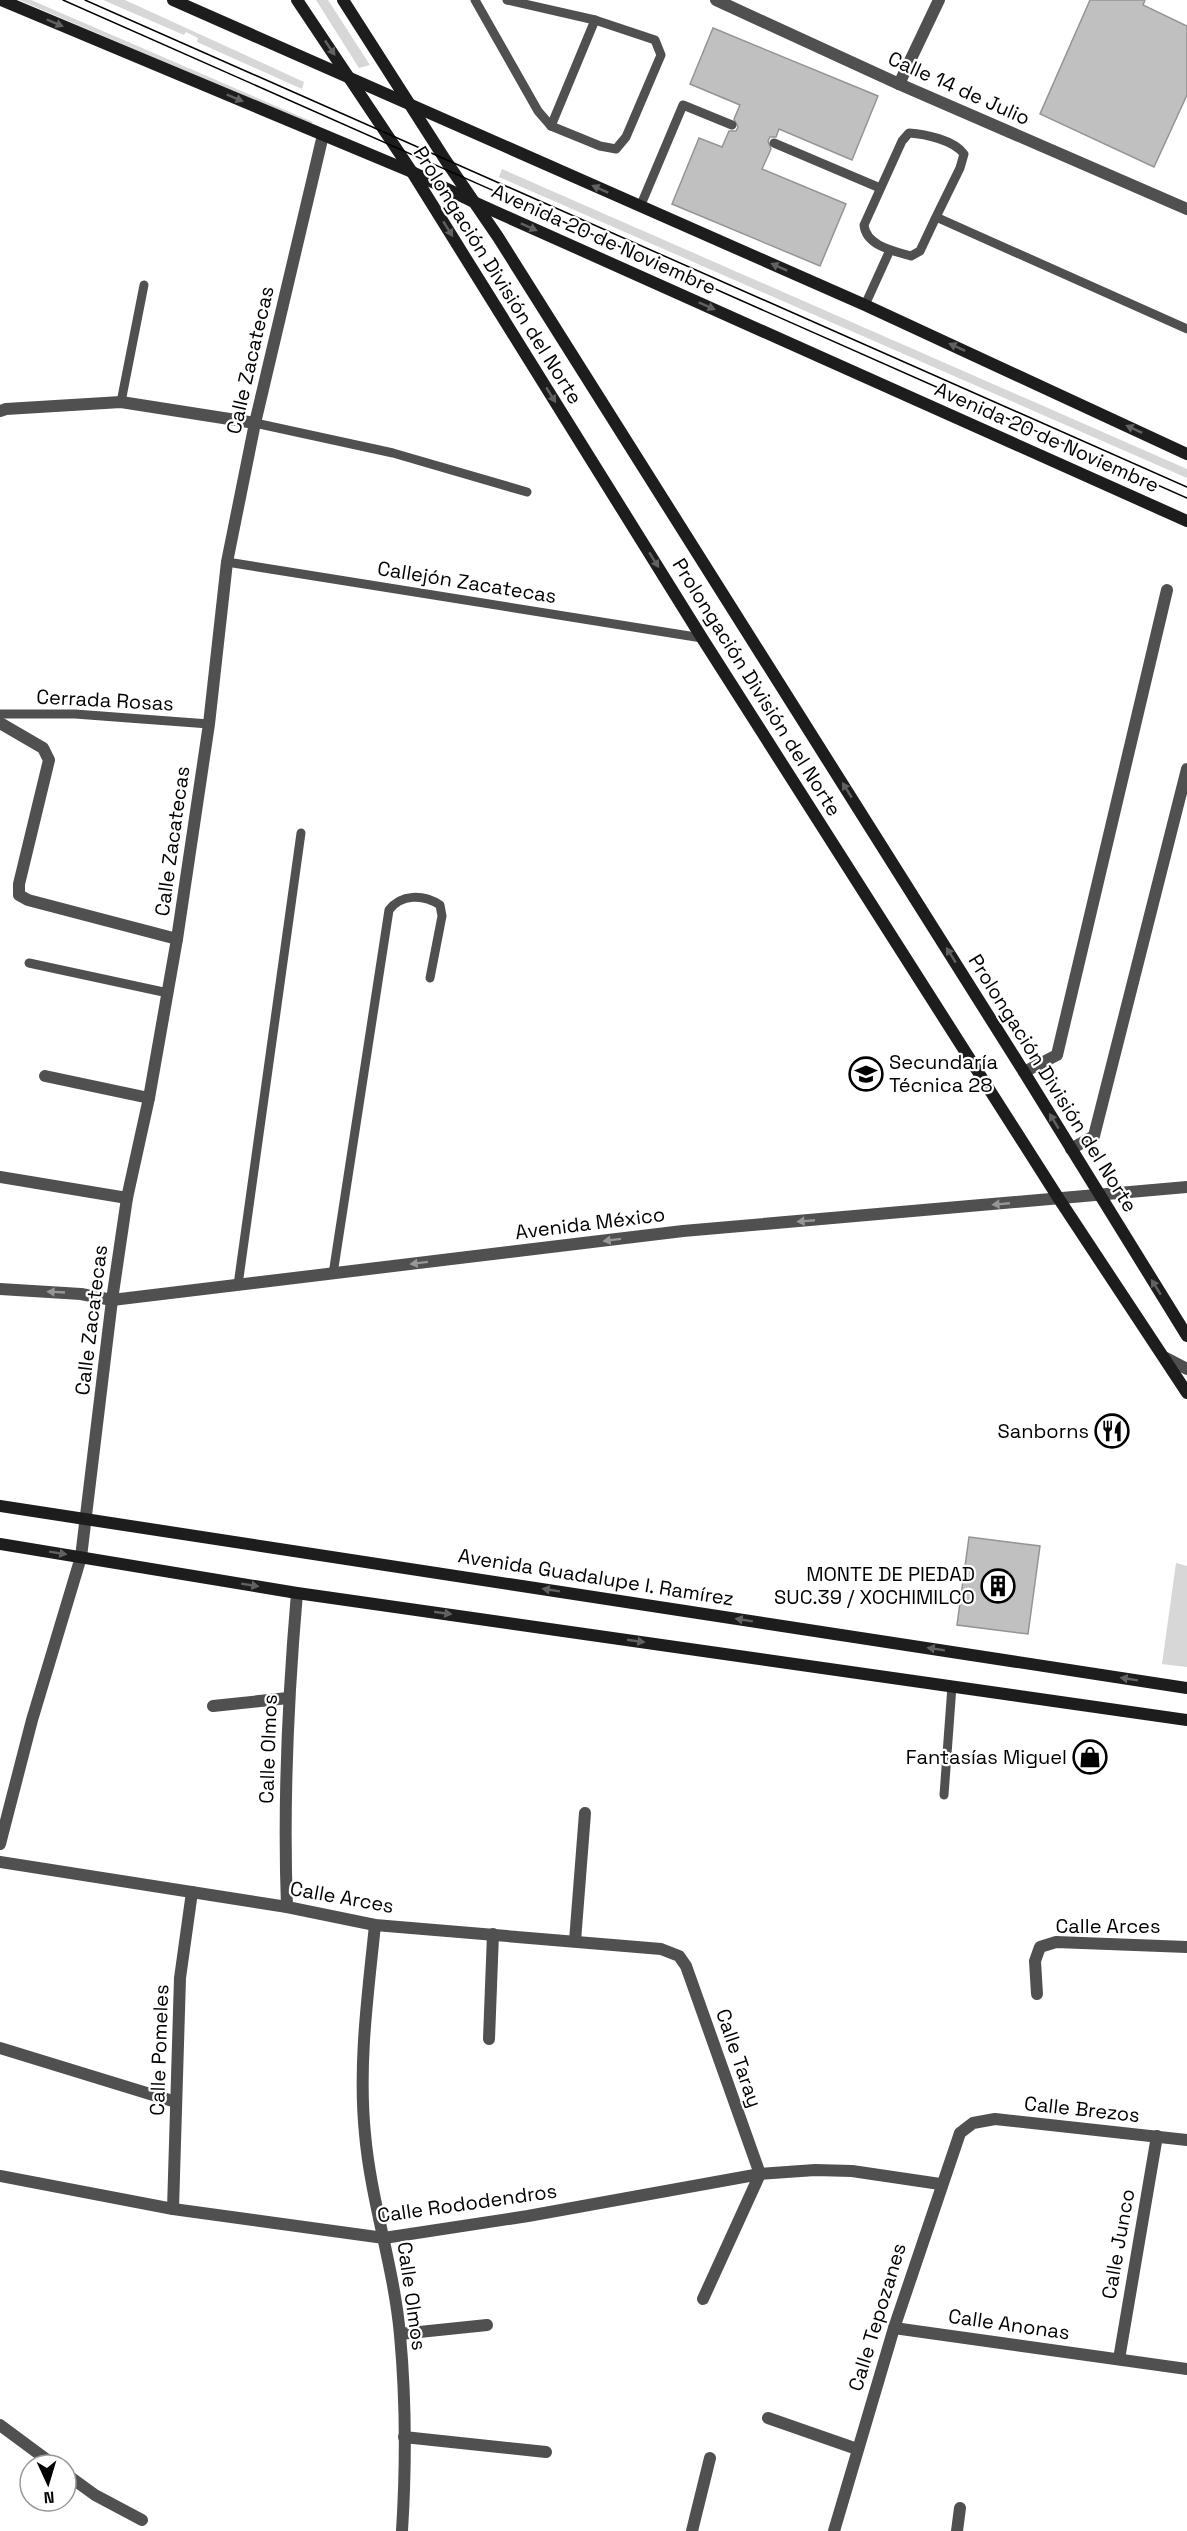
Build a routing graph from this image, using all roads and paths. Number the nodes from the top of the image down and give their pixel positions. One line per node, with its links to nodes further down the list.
1 (1, 0): 15 (main road, Avenida 20 de Noviembre, one-way to 15)
2 (173, 0): 10 (main road)
3 (297, 0): 10 (main road, Prolongación División del Norte, one-way to 10)
4 (343, 0): 12 (main road, Prolongación División del Norte)
5 (475, 0): 14 (lane)
6 (507, 0): 9 (lane)
7 (716, 0): 11 (street, Calle 14 de Julio)
8 (939, 0): 11 (street)
9 (594, 20): 14 (lane); 14 (lane)
10 (349, 77): 12 (main road); 17 (main road, Prolongación División del Norte)
11 (899, 84): 21 (street, Calle 14 de Julio)
12 (411, 105): 19 (main road, Prolongación División del Norte); 20 (main road, one-way to 12)
13 (732, 125): 20 (lane)
14 (551, 126)
15 (323, 135): 17 (main road, Avenida 20 de Noviembre); 29 (street, Calle Zacatecas)
16 (774, 143): 18 (lane)
17 (412, 172): 19 (main road, Avenida 20 de Noviembre); 35 (main road, Prolongación División del Norte, one-way to 35)
18 (880, 188): 22 (lane); 23 (lane)
19 (476, 203): 32 (main road, Avenida 20 de Noviembre, one-way to 32); 45 (main road, Prolongación División del Norte, one-way to 19)
20 (640, 207): 25 (main road, one-way to 20)
21 (1187, 209)
22 (936, 217): 23 (lane); 26 (lane)
23 (890, 250): 25 (lane)
24 (144, 285): 27 (lane)
25 (865, 305): 30 (main road, one-way to 25)
26 (1187, 328)
27 (121, 402): 28 (street); 29 (street)
28 (0, 411)
29 (255, 423): 31 (lane); 33 (street, Calle Zacatecas)
30 (1187, 454)
31 (527, 492)
32 (1187, 521)
33 (227, 562): 35 (lane, Callejón Zacatecas); 38 (street, Calle Zacatecas)
34 (1167, 590): 45 (street)
35 (702, 638): 53 (main road, Prolongación División del Norte)
36 (0, 714): 38 (lane, Cerrada Rosas)
37 (0, 723): 41 (street)
38 (209, 724): 41 (street, Calle Zacatecas)
39 (1187, 769): 48 (street)
40 (301, 833): 55 (lane)
41 (177, 939): 44 (street, Calle Zacatecas)
42 (29, 963): 44 (lane)
43 (430, 978): 54 (lane)
44 (168, 993): 47 (street, Calle Zacatecas)
45 (1024, 1072): 48 (main road, Prolongación División del Norte, one-way to 45)
46 (45, 1076): 47 (street)
47 (149, 1098): 52 (street, Calle Zacatecas)
48 (1071, 1149): 51 (main road, Prolongación División del Norte)
49 (0, 1177): 52 (street)
50 (1187, 1187): 51 (street, Avenida México)
51 (1100, 1196): 53 (street, Avenida México); 58 (main road, Prolongación División del Norte, one-way to 51)
52 (127, 1198): 57 (street, Calle Zacatecas)
53 (1059, 1199): 54 (street, Avenida México, one-way to 54); 59 (main road, Prolongación División del Norte)
54 (333, 1274): 55 (street, Avenida México)
55 (238, 1286): 57 (street, Avenida México)
56 (0, 1289): 57 (street, Avenida México, one-way to 56)
57 (112, 1300): 63 (street, Calle Zacatecas)
58 (1187, 1336)
59 (1166, 1358): 60 (street); 61 (main road, Prolongación División del Norte)
60 (1187, 1368)
61 (1187, 1393)
62 (0, 1506): 63 (main road, Avenida Guadalupe I. Ramírez)
63 (87, 1519): 65 (street, Calle Zacatecas); 68 (main road, Avenida Guadalupe I. Ramírez, one-way to 63)
64 (0, 1544): 65 (main road, one-way to 65)
65 (81, 1557): 66 (main road, one-way to 66); 74 (street, Calle Zacatecas)
66 (297, 1593): 67 (main road, one-way to 67); 69 (street, Calle Olmos)
67 (952, 1686): 71 (main road); 72 (lane)
68 (1187, 1688)
69 (288, 1698): 70 (street); 77 (street, Calle Olmos)
70 (213, 1706)
71 (1187, 1720)
72 (944, 1795)
73 (585, 1813): 80 (street)
74 (0, 1844)
75 (0, 1862): 76 (street, Calle Arces)
76 (192, 1892): 77 (street, Calle Arces); 86 (street, Calle Pomeles)
77 (287, 1907): 78 (street, Calle Arces)
78 (375, 1924): 79 (street, Calle Arces); 94 (street, Calle Olmos)
79 (493, 1934): 80 (street, Calle Arces); 84 (street)
80 (575, 1941): 82 (street, Calle Arces)
81 (1187, 1947): 83 (street, Calle Arces)
82 (679, 1956): 90 (street, Calle Taray)
83 (1037, 1994)
84 (489, 2039)
85 (0, 2048): 86 (street)
86 (176, 2102): 93 (street, Calle Pomeles)
87 (973, 2123): 88 (street, Calle Brezos); 92 (street, Calle Tepozanes)
88 (1157, 2136): 89 (street, Calle Brezos); 99 (street, Calle Junco)
89 (1187, 2140)
90 (760, 2174): 92 (street, Calle Rododendros); 94 (street, Calle Rododendros); 95 (street)
91 (0, 2176): 93 (street, Calle Rododendros)
92 (940, 2184): 97 (street, Calle Tepozanes)
93 (173, 2209): 94 (street, Calle Rododendros)
94 (384, 2238): 98 (street, Calle Olmos)
95 (703, 2299)
96 (487, 2325): 98 (street)
97 (894, 2328): 99 (street, Calle Anonas); 104 (street, Calle Tepozanes)
98 (400, 2334): 103 (street, Calle Olmos)
99 (1119, 2359): 100 (street, Calle Anonas)
100 (1187, 2369)
101 (768, 2418): 104 (street)
102 (0, 2425): 106 (street)
103 (404, 2437): 105 (street); 111 (street, Calle Olmos)
104 (856, 2450): 113 (street, Calle Tepozanes)
105 (546, 2452)
106 (38, 2453)
107 (710, 2458): 112 (street)
108 (78, 2483): 110 (street)
109 (960, 2508): 114 (street)
110 (142, 2520)
111 (402, 2531)
112 (692, 2531)
113 (834, 2531)
114 (957, 2531)

